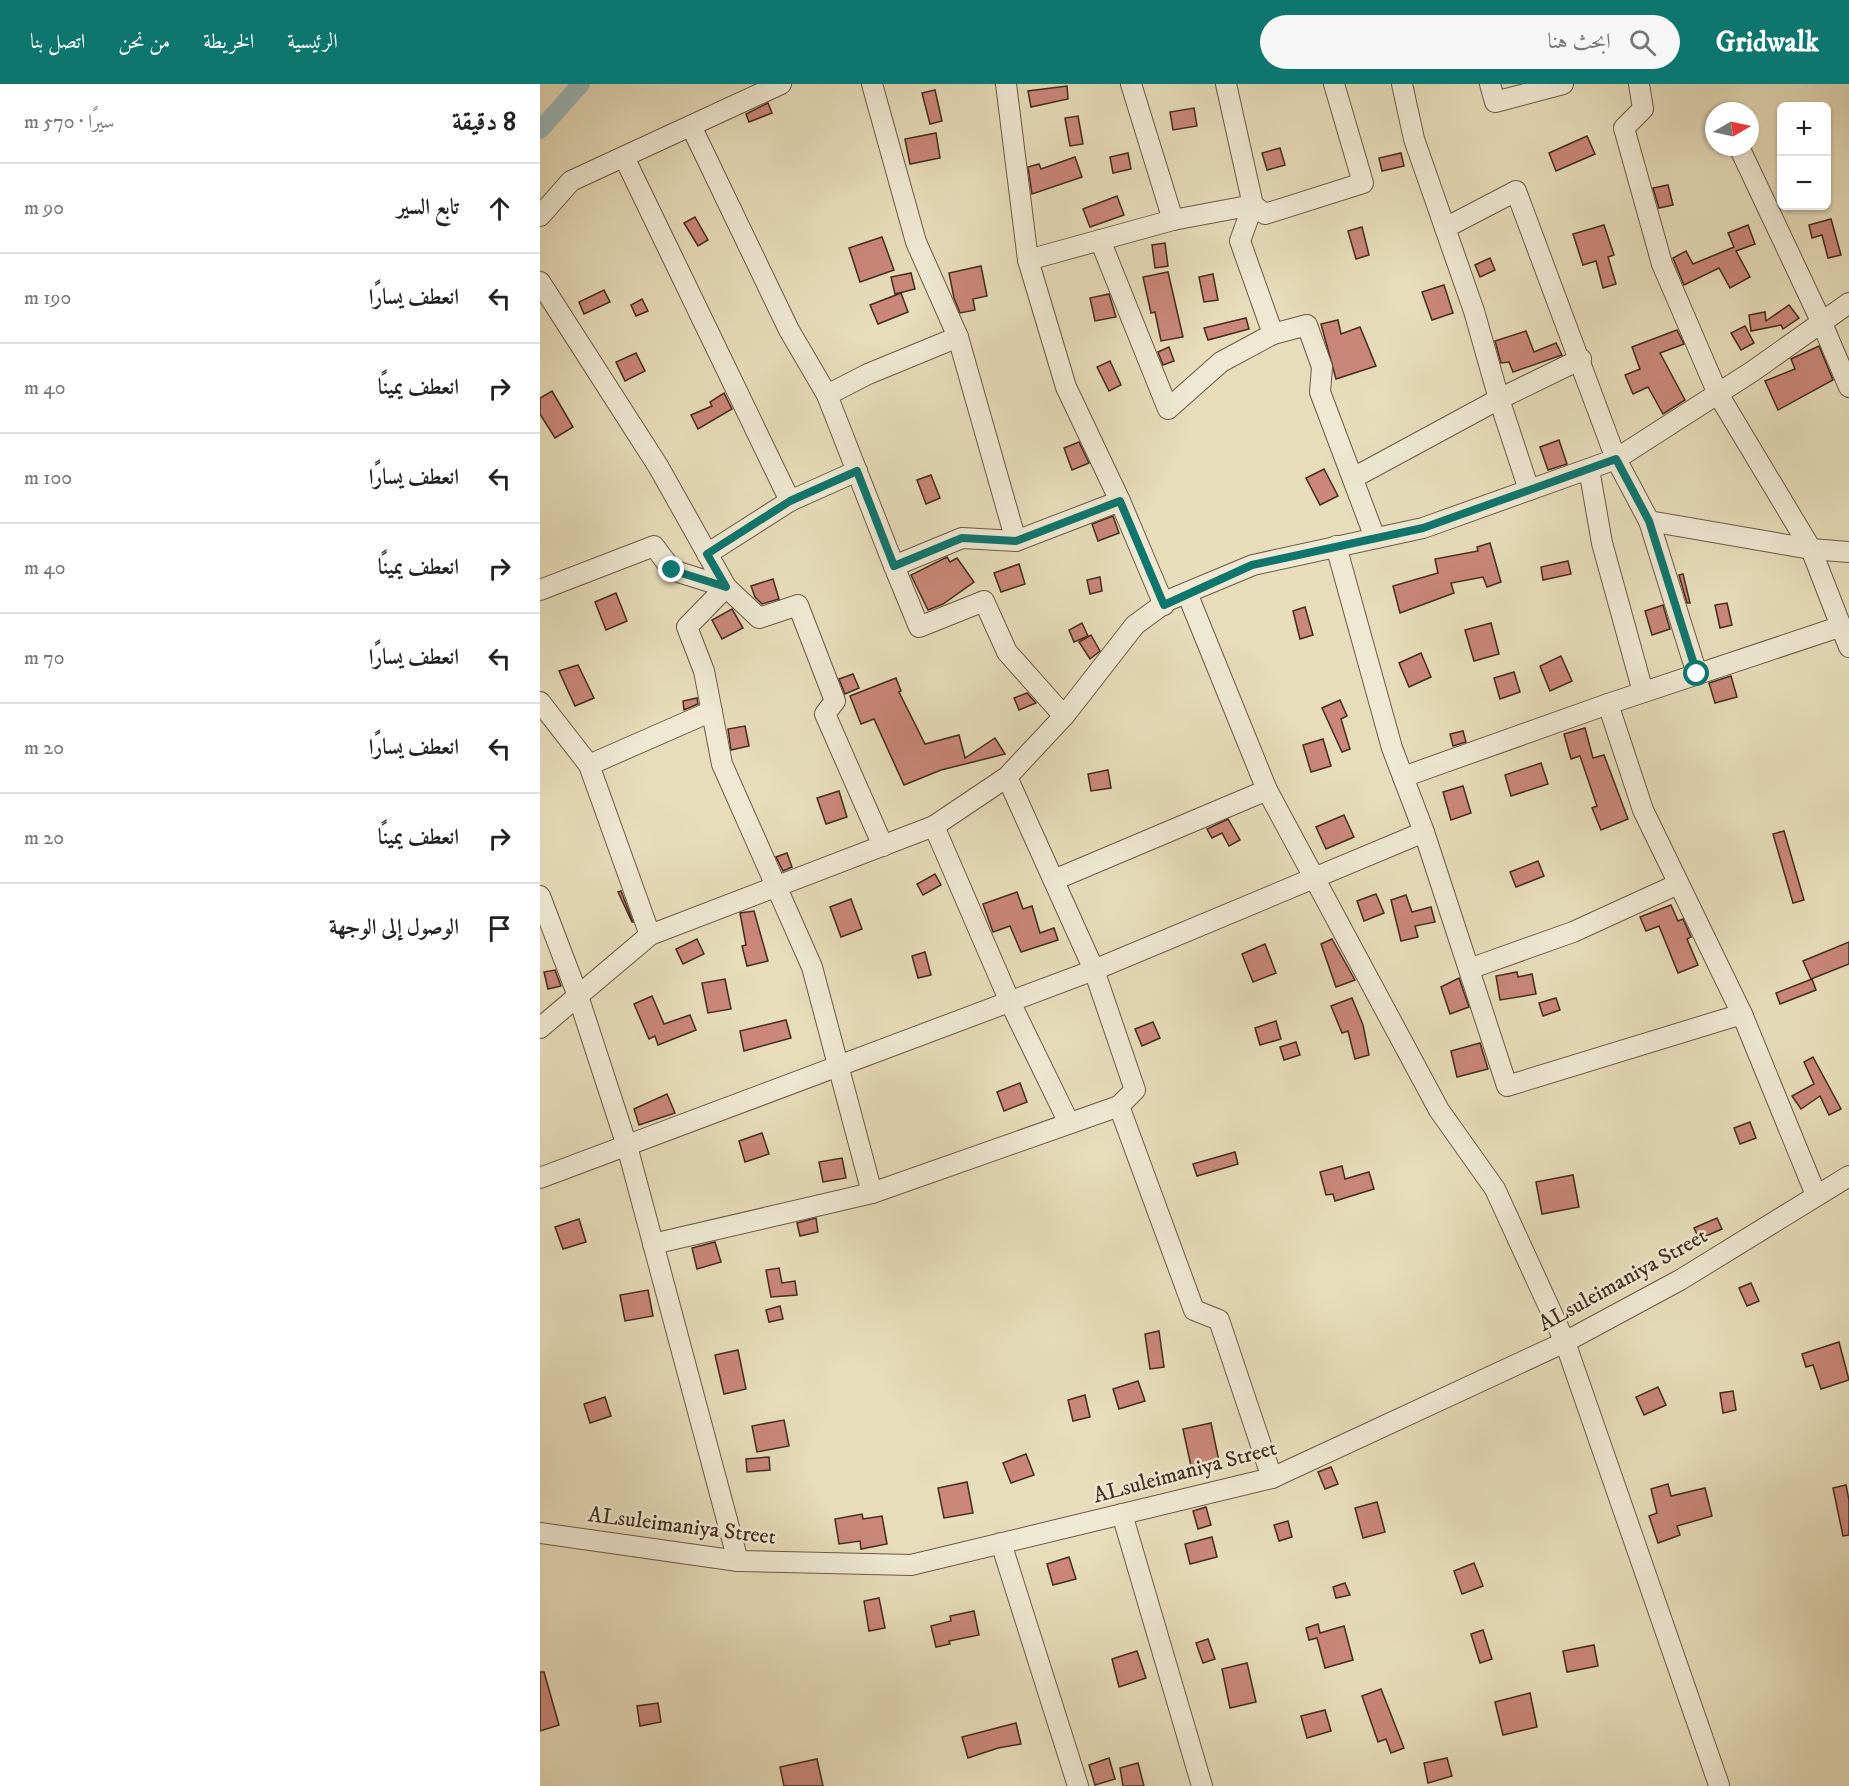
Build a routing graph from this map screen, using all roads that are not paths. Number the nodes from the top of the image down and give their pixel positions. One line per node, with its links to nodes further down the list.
1 (781, 84): 11 (street)
2 (872, 84): 24 (street)
3 (1006, 84): 19 (street)
4 (1131, 84): 16 (street)
5 (1226, 84): 14 (street)
6 (1334, 84): 14 (street)
7 (1402, 84): 17 (street)
8 (1491, 84): 9 (street)
9 (1563, 84)
10 (1639, 84): 27 (street)
11 (691, 126): 13 (street); 28 (street)
12 (1743, 156): 22 (street)
13 (624, 157): 15 (street); 35 (street)
14 (1254, 205): 16 (street); 23 (street)
15 (540, 216)
16 (1173, 220): 18 (street)
17 (1445, 228): 25 (street); 29 (street)
18 (1100, 240): 19 (street); 23 (street)
19 (1028, 260): 36 (street)
20 (540, 282): 43 (street)
21 (1849, 303): 22 (street)
22 (1821, 321): 26 (street); 27 (street)
23 (1273, 334): 33 (street)
24 (958, 337): 28 (street); 39 (street)
25 (1581, 359): 29 (street); 30 (street)
26 (1849, 387)
27 (1718, 394): 30 (street); 41 (street)
28 (827, 395): 32 (street)
29 (1499, 399): 33 (street); 34 (street)
30 (1616, 459): 31 (street); 37 (street)
31 (1589, 469): 34 (street); 52 (street)
32 (857, 471): 35 (street); 44 (street)
33 (1353, 478): 38 (street)
34 (1529, 490): 38 (street)
35 (790, 501): 43 (street)
36 (1120, 501): 39 (street); 48 (street)
37 (1649, 521): 41 (street); 51 (street)
38 (1375, 538): 40 (street)
39 (1016, 541): 44 (street)
40 (1336, 546): 47 (street); 59 (street)
41 (1811, 549): 42 (street); 49 (street)
42 (1849, 552)
43 (707, 554): 45 (street)
44 (894, 566): 56 (street)
45 (726, 587): 46 (street); 55 (street); 63 (street)
46 (540, 590)
47 (1187, 593): 48 (street); 60 (street)
48 (1164, 605): 56 (street)
49 (1842, 626): 50 (street); 51 (street)
50 (1849, 647)
51 (1697, 674): 52 (street)
52 (1643, 692): 54 (street)
53 (540, 702): 57 (street)
54 (1608, 704): 59 (street); 66 (street)
55 (712, 711): 57 (street); 67 (street)
56 (1064, 716): 58 (street)
57 (589, 765): 69 (street)
58 (1007, 777): 61 (street); 65 (street)
59 (1403, 777): 62 (street)
60 (1267, 790): 64 (street); 65 (street)
61 (934, 826): 63 (street); 73 (street)
62 (1424, 832): 64 (street); 70 (street)
63 (883, 846): 67 (street)
64 (1314, 878): 71 (street); 85 (street)
65 (1054, 880): 71 (street)
66 (1678, 884): 70 (street); 74 (street)
67 (776, 887): 69 (street); 76 (street)
68 (540, 896): 72 (street)
69 (650, 935): 72 (street)
70 (1469, 969): 74 (street)
71 (1094, 970): 73 (street); 77 (street)
72 (578, 996): 75 (street); 79 (street)
73 (1010, 1002): 76 (street); 78 (street)
74 (1742, 1014): 83 (street)
75 (540, 1028)
76 (837, 1067): 79 (street); 82 (street)
77 (1119, 1106): 78 (street); 86 (street)
78 (1069, 1123): 82 (street)
79 (627, 1146): 81 (street); 84 (street)
80 (1849, 1176): 83 (street, ALsuleimaniya Street)
81 (540, 1178)
82 (872, 1193): 84 (street)
83 (1816, 1196): 85 (street, ALsuleimaniya Street)
84 (653, 1244): 90 (street)
85 (1565, 1342): 86 (street, ALsuleimaniya Street); 91 (street)
86 (1272, 1478): 87 (street, ALsuleimaniya Street)
87 (1122, 1514): 89 (street, ALsuleimaniya Street); 93 (street)
88 (540, 1533): 90 (street, ALsuleimaniya Street)
89 (1000, 1543): 90 (street, ALsuleimaniya Street); 92 (street)
90 (738, 1562)
91 (1719, 1785)
92 (1078, 1786)
93 (1202, 1786)

